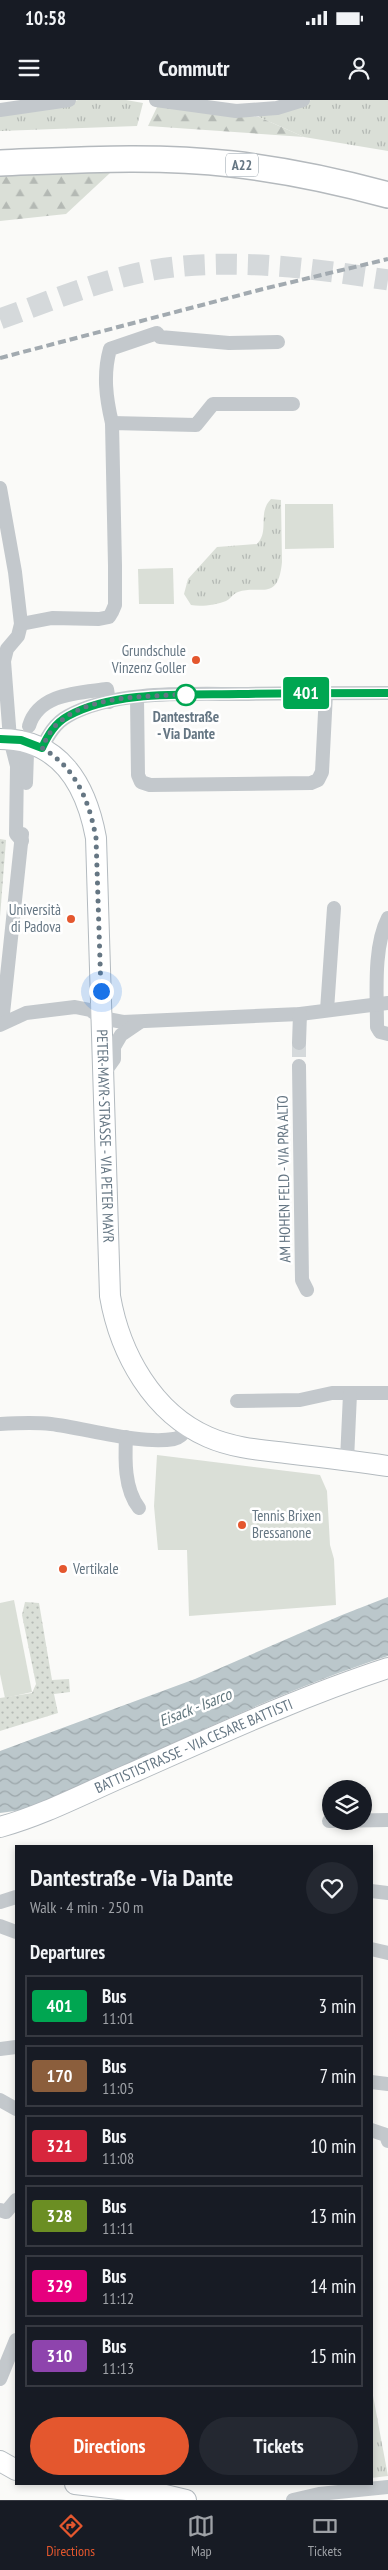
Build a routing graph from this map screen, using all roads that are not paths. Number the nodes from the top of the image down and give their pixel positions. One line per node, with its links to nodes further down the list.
1 (69, 100): 4 (street)
2 (303, 100): 3 (street)
3 (163, 101)
4 (0, 110)
5 (0, 148): 6 (highway, A22)
6 (93, 152): 7 (highway, A22); 8 (highway, A22); 9 (highway, A22)
7 (0, 163)
8 (388, 178)
9 (388, 196)
10 (278, 342): 12 (street)
11 (292, 404): 12 (street)
12 (112, 423): 14 (street)
13 (0, 488): 14 (street)
14 (21, 624): 15 (street)
15 (2, 660): 21 (street)
16 (326, 693): 17 (street); 18 (street); 18 (street)
17 (388, 693)
18 (137, 698): 19 (street)
19 (108, 702): 20 (street); 22 (street)
20 (29, 726)
21 (5, 739): 22 (main road); 23 (street)
22 (34, 751): 23 (street); 29 (main road, PETER-MAYR-STRASSE - VIA PETER MAYR)
23 (22, 841): 31 (street)
24 (334, 908): 27 (street)
25 (388, 918): 26 (street)
26 (382, 1003): 27 (street); 32 (street)
27 (327, 1010): 28 (street)
28 (300, 1014): 30 (street); 33 (street)
29 (102, 1018): 30 (street); 31 (street); 35 (main road, PETER-MAYR-STRASSE - VIA PETER MAYR)
30 (142, 1021): 35 (street)
31 (1, 1024)
32 (388, 1034)
33 (298, 1044)
34 (299, 1066): 36 (street, AM HOHEN FELD - VIA PRA ALTO)
35 (104, 1073): 41 (main road, PETER-MAYR-STRASSE - VIA PETER MAYR)
36 (307, 1290)
37 (388, 1393): 38 (street)
38 (350, 1394): 39 (street); 43 (street)
39 (237, 1401)
40 (0, 1424): 42 (street)
41 (188, 1427): 42 (street); 43 (main road, PETER-MAYR-STRASSE - VIA PETER MAYR)
42 (126, 1437): 45 (street)
43 (347, 1460): 44 (main road, PETER-MAYR-STRASSE - VIA PETER MAYR)
44 (388, 1466)
45 (138, 1508)
46 (388, 1668): 49 (main road, BATTISTISTRASSE - VIA CESARE BATTISTI)
47 (372, 1820): 48 (street)
48 (388, 1820)
49 (0, 1826)
50 (373, 1891): 51 (street)
51 (388, 1893)
52 (15, 1897): 53 (street)
53 (0, 1902)
54 (0, 1926): 55 (street)
55 (15, 1932)
56 (373, 1949): 57 (street)
57 (388, 1953)
58 (15, 2047): 59 (street)
59 (0, 2049)
60 (373, 2082): 61 (street)
61 (388, 2084)
62 (0, 2100): 63 (street)
63 (15, 2109)
64 (373, 2131): 65 (street)
65 (388, 2141)
66 (15, 2201): 67 (street)
67 (0, 2210)
68 (15, 2342): 69 (street)
69 (0, 2378)
70 (0, 2462): 71 (main road)
71 (15, 2470)
72 (84, 2485): 74 (main road)
73 (388, 2487): 75 (street)
74 (186, 2500)
75 (293, 2500)

